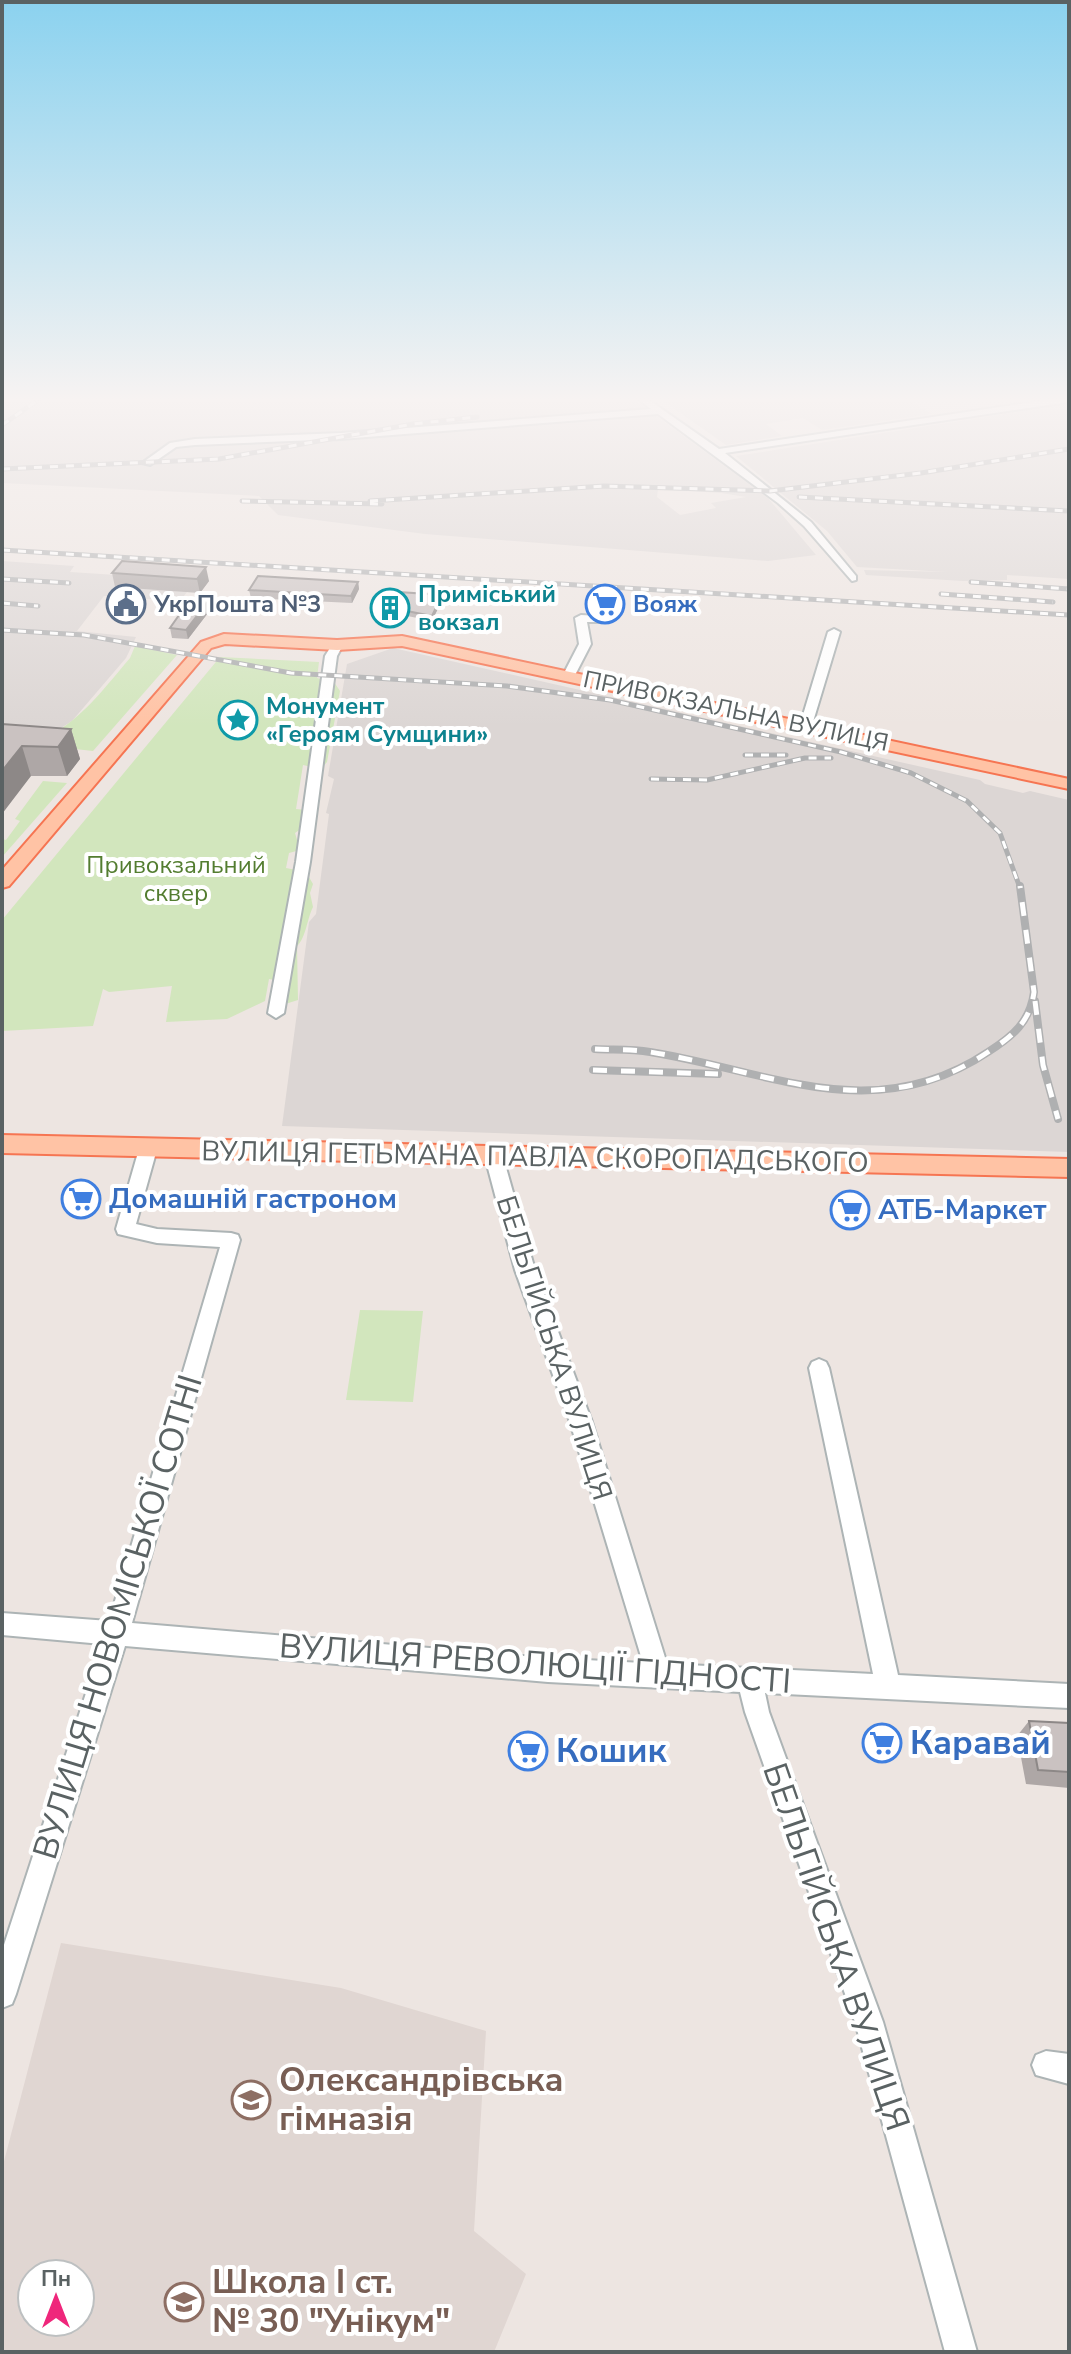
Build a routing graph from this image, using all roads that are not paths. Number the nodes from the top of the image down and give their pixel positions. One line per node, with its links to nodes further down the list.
1 (789, 508): 2 (street)
2 (852, 578)
3 (599, 619): 6 (street)
4 (834, 632): 7 (street)
5 (337, 645): 6 (main road, ПРИВОКЗАЛЬНА ВУЛИЦЯ); 9 (main road, ПРИВОКЗАЛЬНА ВУЛИЦЯ); 10 (street)
6 (569, 675): 7 (main road, ПРИВОКЗАЛЬНА ВУЛИЦЯ)
7 (806, 725): 8 (main road, ПРИВОКЗАЛЬНА ВУЛИЦЯ)
8 (1069, 784)
9 (2, 882)
10 (276, 1013)
11 (2, 1144): 12 (main road, ВУЛИЦЯ ГЕТЬМАНА ПАВЛА СКОРОПАДСЬКОГО)
12 (148, 1149): 13 (main road, ВУЛИЦЯ ГЕТЬМАНА ПАВЛА СКОРОПАДСЬКОГО); 17 (street, ВУЛИЦЯ НОВОМІСЬКОЇ СОТНІ)
13 (494, 1157): 14 (main road, ВУЛИЦЯ ГЕТЬМАНА ПАВЛА СКОРОПАДСЬКОГО); 18 (street, БЕЛЬГІЙСЬКА ВУЛИЦЯ)
14 (1069, 1168)
15 (819, 1368): 20 (street)
16 (2, 1624): 17 (street, ВУЛИЦЯ РЕВОЛЮЦІЇ ГІДНОСТІ)
17 (117, 1633): 18 (street, ВУЛИЦЯ РЕВОЛЮЦІЇ ГІДНОСТІ); 22 (street, ВУЛИЦЯ НОВОМІСЬКОЇ СОТНІ)
18 (659, 1676): 19 (street, ВУЛИЦЯ РЕВОЛЮЦІЇ ГІДНОСТІ)
19 (750, 1681): 20 (street, ВУЛИЦЯ РЕВОЛЮЦІЇ ГІДНОСТІ); 23 (street, БЕЛЬГІЙСЬКА ВУЛИЦЯ)
20 (888, 1687): 21 (street, ВУЛИЦЯ РЕВОЛЮЦІЇ ГІДНОСТІ)
21 (1069, 1696)
22 (2, 1994)
23 (961, 2352)

